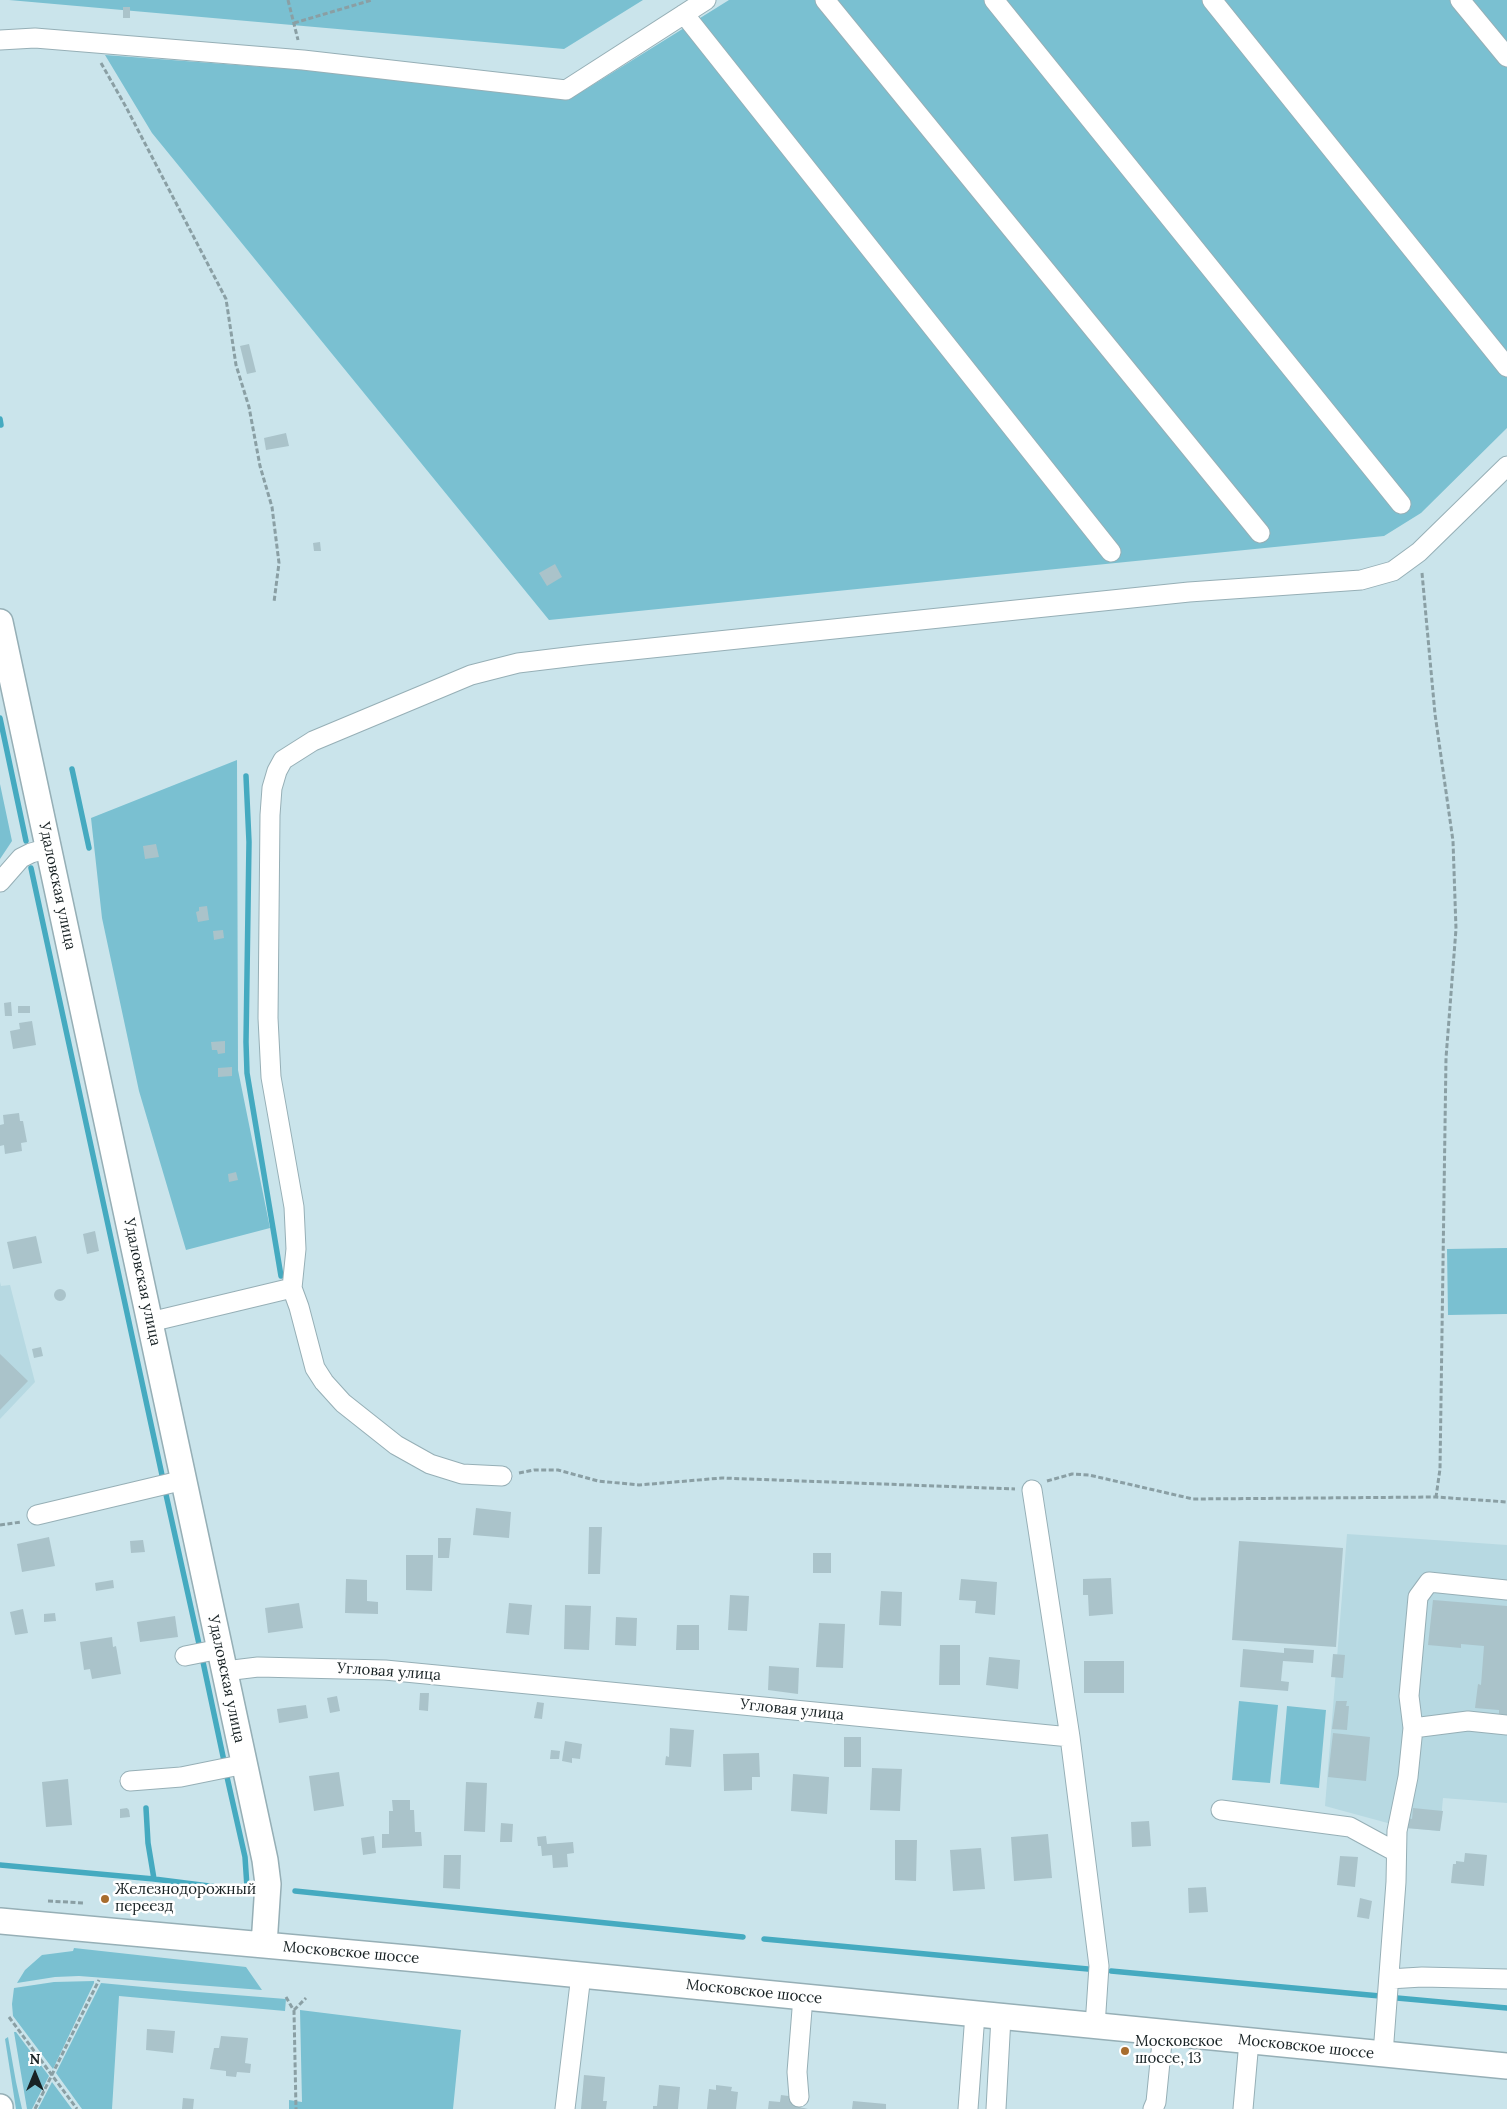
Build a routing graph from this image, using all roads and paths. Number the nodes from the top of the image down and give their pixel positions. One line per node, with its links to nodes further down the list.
1 (288, 0): 9 (path)
2 (372, 0): 9 (path)
3 (706, 0): 8 (street)
4 (825, 0): 17 (street)
5 (994, 0): 16 (street)
6 (1212, 0): 14 (street)
7 (1460, 0): 12 (street)
8 (684, 14): 13 (street); 18 (street)
9 (294, 23): 13 (path)
10 (0, 40): 11 (street)
11 (89, 42): 13 (street); 20 (path)
12 (1507, 57)
13 (304, 60)
14 (1507, 367)
15 (1507, 466): 19 (street)
16 (1401, 504)
17 (1260, 533)
18 (1111, 552)
19 (1419, 552): 24 (street); 29 (path)
20 (274, 602)
21 (0, 622): 22 (main road, Удаловская улица)
22 (49, 848): 23 (street); 25 (main road, Удаловская улица)
23 (0, 882)
24 (292, 1288): 25 (street); 26 (street)
25 (150, 1322): 27 (main road, Удаловская улица)
26 (502, 1476): 28 (path)
27 (184, 1480): 31 (street); 34 (main road, Удаловская улица)
28 (1032, 1490): 29 (path); 37 (street)
29 (1436, 1497): 30 (path)
30 (1507, 1502)
31 (37, 1515)
32 (1507, 1590): 36 (street)
33 (185, 1656): 34 (street, Угловая улица)
34 (223, 1660): 37 (street, Угловая улица); 38 (main road, Удаловская улица)
35 (1507, 1725): 36 (street)
36 (1413, 1728): 41 (street)
37 (1070, 1737): 55 (street)
38 (245, 1764): 39 (street); 43 (main road, Удаловская улица)
39 (130, 1781)
40 (1221, 1810): 41 (street)
41 (1396, 1852): 45 (street)
42 (0, 1921): 43 (main road, Московское шоссе)
43 (264, 1945): 44 (main road, Московское шоссе)
44 (581, 1975): 49 (main road, Московское шоссе); 65 (street)
45 (1389, 1979): 46 (street); 58 (street)
46 (1507, 1979)
47 (99, 1980): 60 (path)
48 (286, 1996): 51 (path)
49 (803, 1997): 52 (main road, Московское шоссе); 61 (street)
50 (306, 1998): 51 (path)
51 (294, 2011): 64 (path)
52 (975, 2014): 54 (main road, Московское шоссе); 66 (street)
53 (9, 2017): 60 (path)
54 (1001, 2017): 55 (main road, Московское шоссе); 67 (street)
55 (1095, 2026): 56 (main road, Московское шоссе)
56 (1163, 2032): 57 (main road, Московское шоссе); 68 (street)
57 (1249, 2041): 58 (main road, Московское шоссе); 69 (street)
58 (1383, 2054): 59 (main road, Московское шоссе)
59 (1507, 2066)
60 (53, 2075): 62 (path); 63 (path)
61 (798, 2097)
62 (35, 2109)
63 (77, 2109)
64 (296, 2109)
65 (565, 2109)
66 (968, 2109)
67 (996, 2109)
68 (1153, 2109)
69 (1243, 2109)

